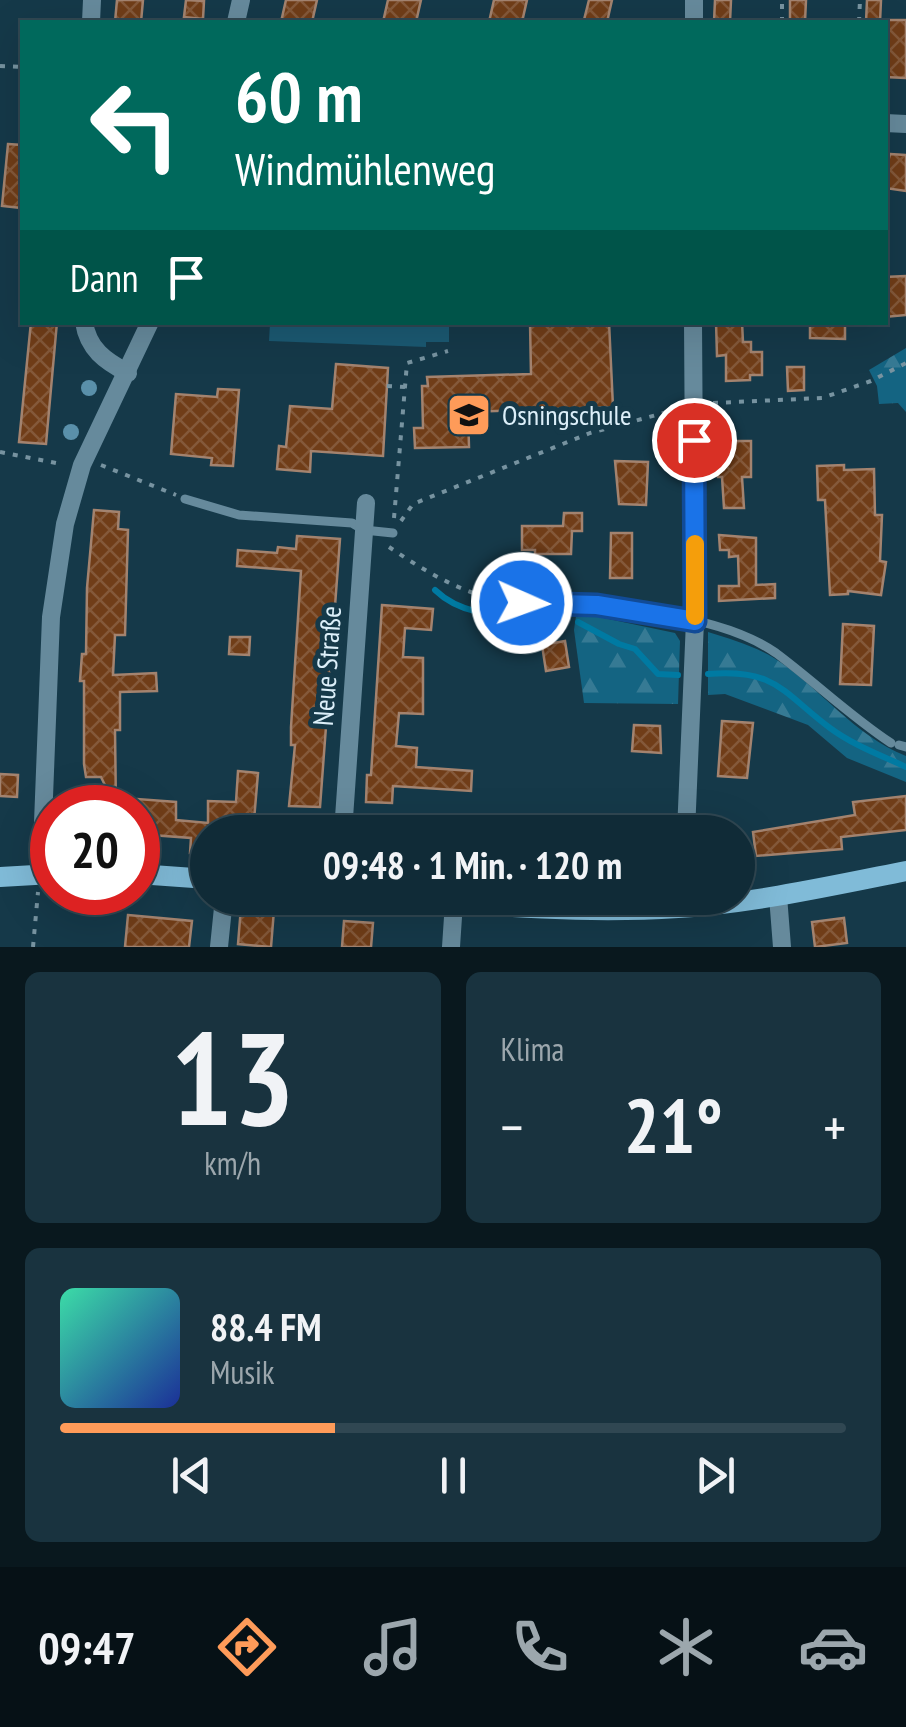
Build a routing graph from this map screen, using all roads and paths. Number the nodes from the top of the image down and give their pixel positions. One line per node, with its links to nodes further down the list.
1 (85, 325): 6 (street)
2 (149, 325): 6 (street)
3 (693, 325): 9 (street)
4 (448, 351): 8 (path)
5 (906, 363): 9 (path)
6 (128, 373): 12 (street)
7 (387, 386): 8 (path)
8 (405, 387): 16 (path)
9 (694, 403): 16 (path); 18 (street)
10 (0, 452): 11 (path)
11 (60, 464)
12 (82, 466): 13 (path); 20 (street)
13 (184, 498): 15 (lane)
14 (366, 503): 15 (street, Neue Straße)
15 (364, 530): 16 (lane); 17 (path); 21 (street, Neue Straße)
16 (393, 533)
17 (522, 603): 18 (lane)
18 (695, 621): 19 (lane); 22 (street)
19 (899, 745)
20 (48, 785)
21 (343, 815)
22 (687, 815)
23 (906, 871): 28 (main road)
24 (30, 875): 26 (main road)
25 (160, 876): 27 (main road)
26 (0, 877)
27 (190, 878)
28 (778, 896): 29 (main road); 36 (street)
29 (755, 898)
30 (39, 915): 33 (path)
31 (222, 915): 34 (street)
32 (453, 915): 35 (street)
33 (33, 947)
34 (219, 947)
35 (451, 947)
36 (782, 947)

